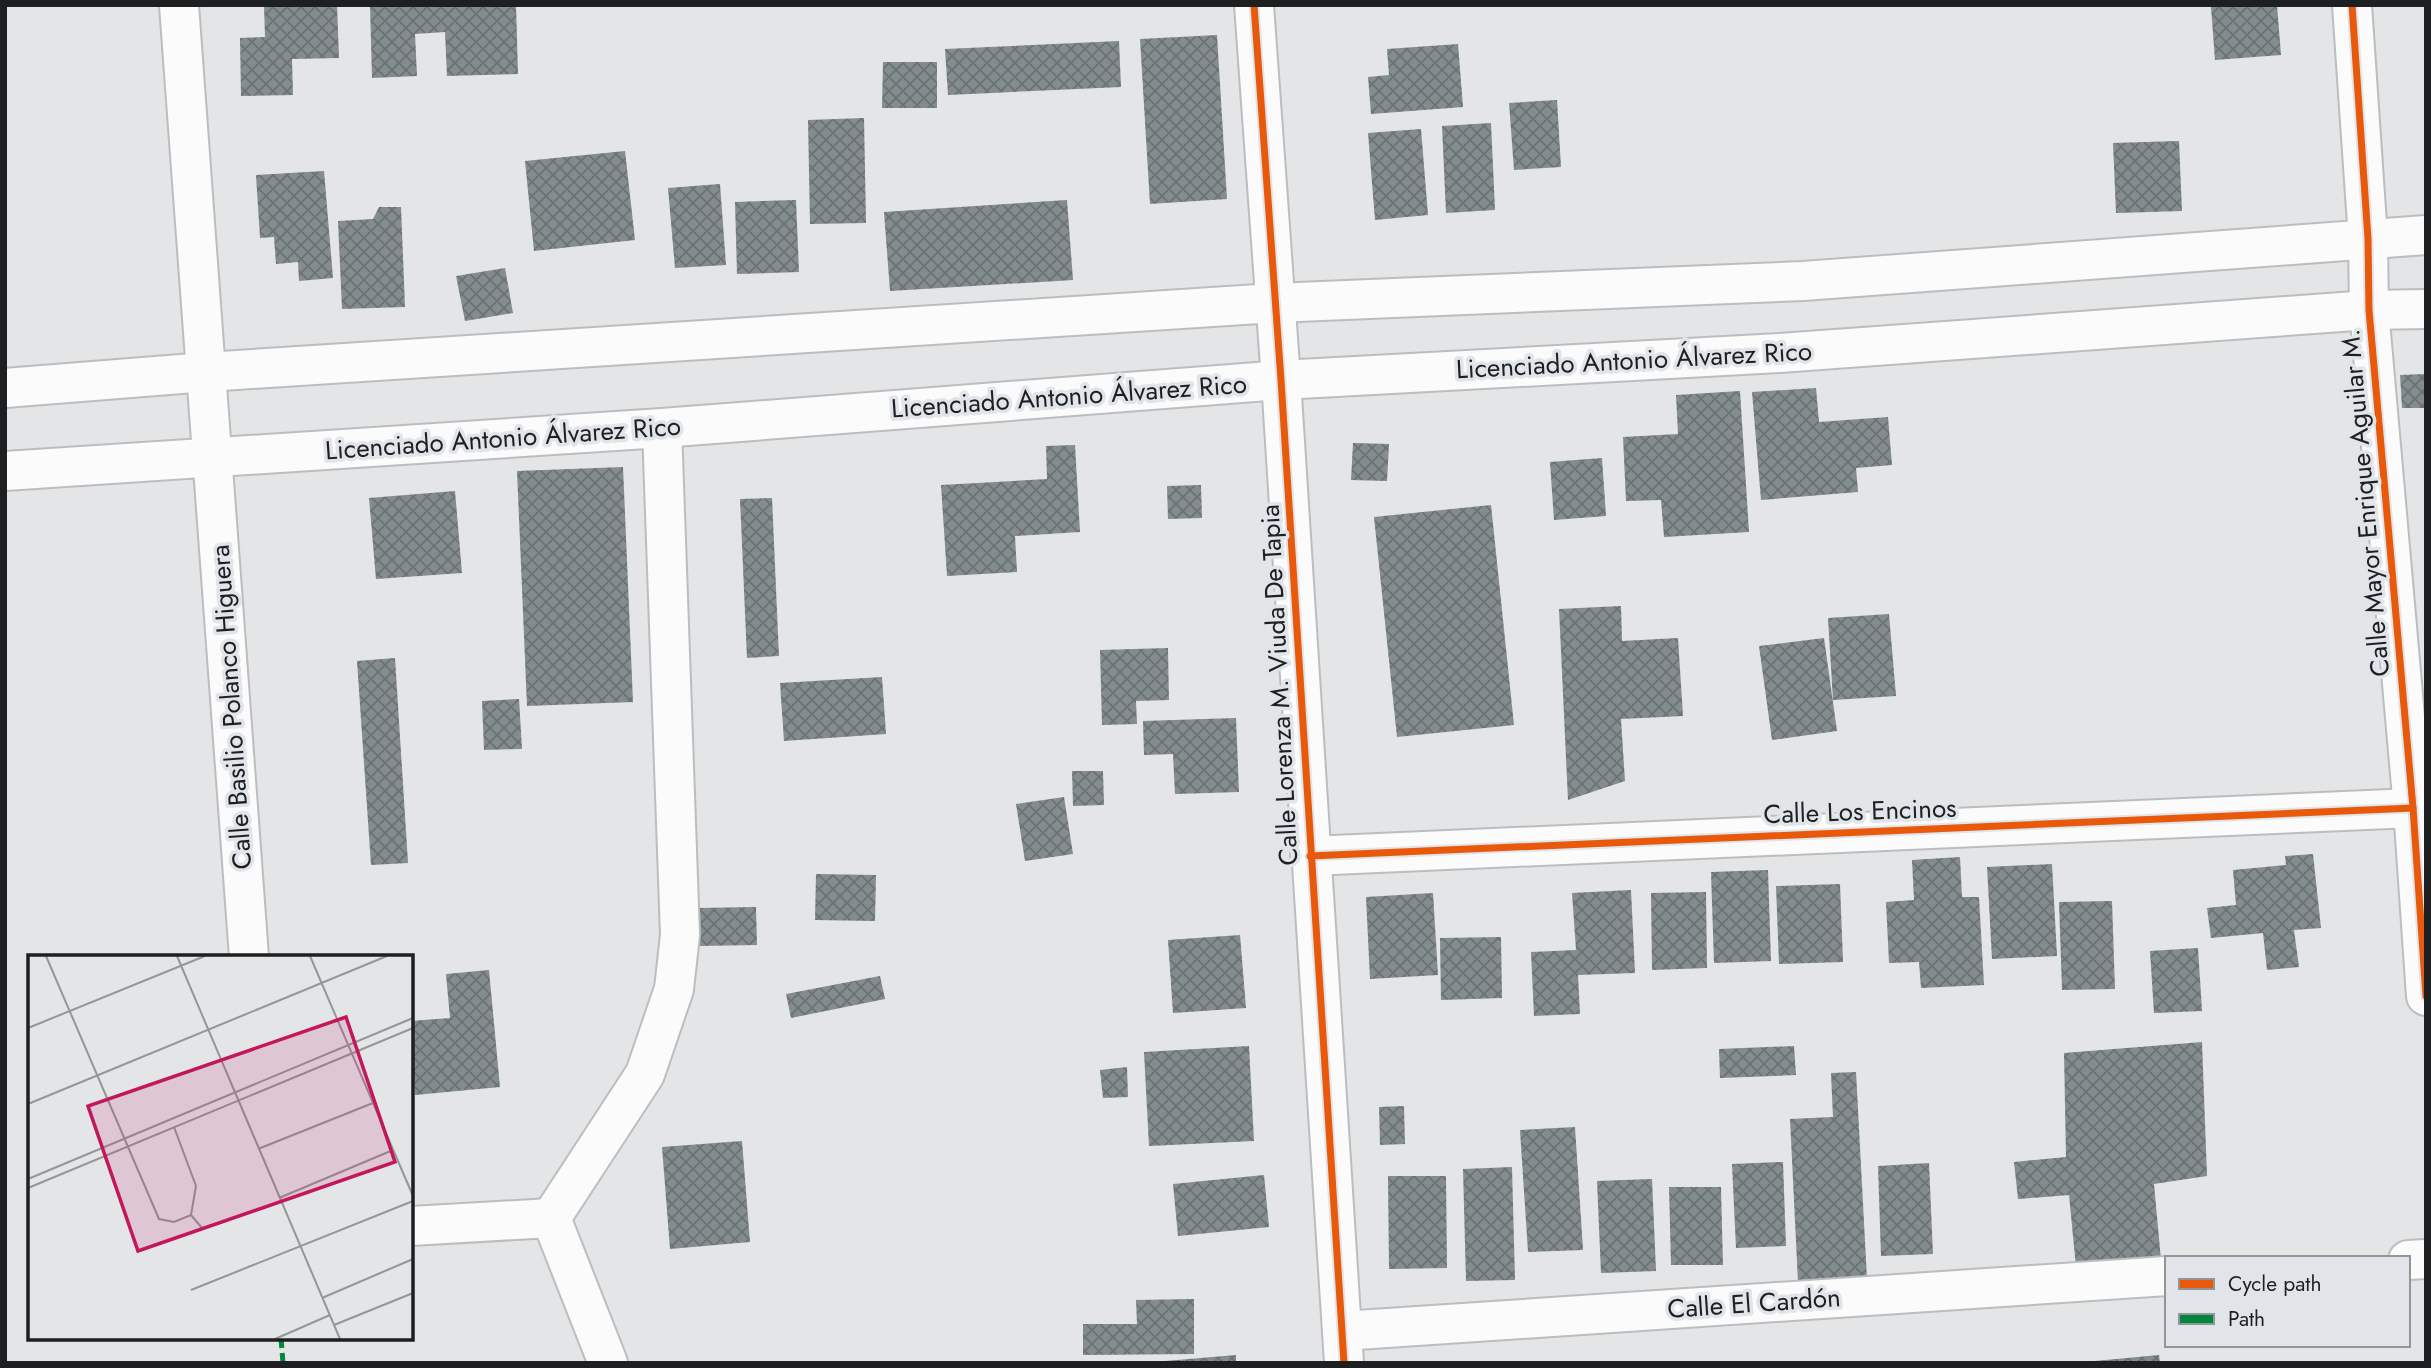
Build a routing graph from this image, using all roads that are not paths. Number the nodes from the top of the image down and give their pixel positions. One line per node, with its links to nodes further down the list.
1 (179, 5): 9 (street)
2 (1254, 5): 6 (street, Calle Lorenza M. Viuda De Tapia)
3 (2352, 5): 5 (street, Calle Mayor Enrique Aguilar M.)
4 (2426, 235): 5 (street)
5 (2368, 239): 6 (street); 8 (street, Calle Mayor Enrique Aguilar M.)
6 (1274, 303): 9 (street); 10 (street, Calle Lorenza M. Viuda De Tapia)
7 (2426, 309): 8 (street, Licenciado Antonio Álvarez Rico)
8 (2369, 310): 10 (street, Licenciado Antonio Álvarez Rico); 15 (street, Calle Mayor Enrique Aguilar M.)
9 (206, 372): 11 (street); 13 (street, Calle Basilio Polanco Higuera)
10 (1281, 380): 12 (street, Licenciado Antonio Álvarez Rico); 16 (street, Calle Lorenza M. Viuda De Tapia)
11 (5, 388)
12 (662, 428): 13 (street, Licenciado Antonio Álvarez Rico); 19 (street)
13 (214, 457): 14 (street, Licenciado Antonio Álvarez Rico); 17 (street, Calle Basilio Polanco Higuera)
14 (5, 471)
15 (2413, 808): 16 (street, Calle Los Encinos); 18 (street, Calle Mayor Enrique Aguilar M.)
16 (1310, 856): 22 (street, Calle Lorenza M. Viuda De Tapia)
17 (249, 955)
18 (2426, 996)
19 (551, 1218): 20 (street); 23 (street)
20 (413, 1226)
21 (2165, 1276): 22 (street, Calle El Cardón)
22 (1343, 1347)
23 (608, 1363)

